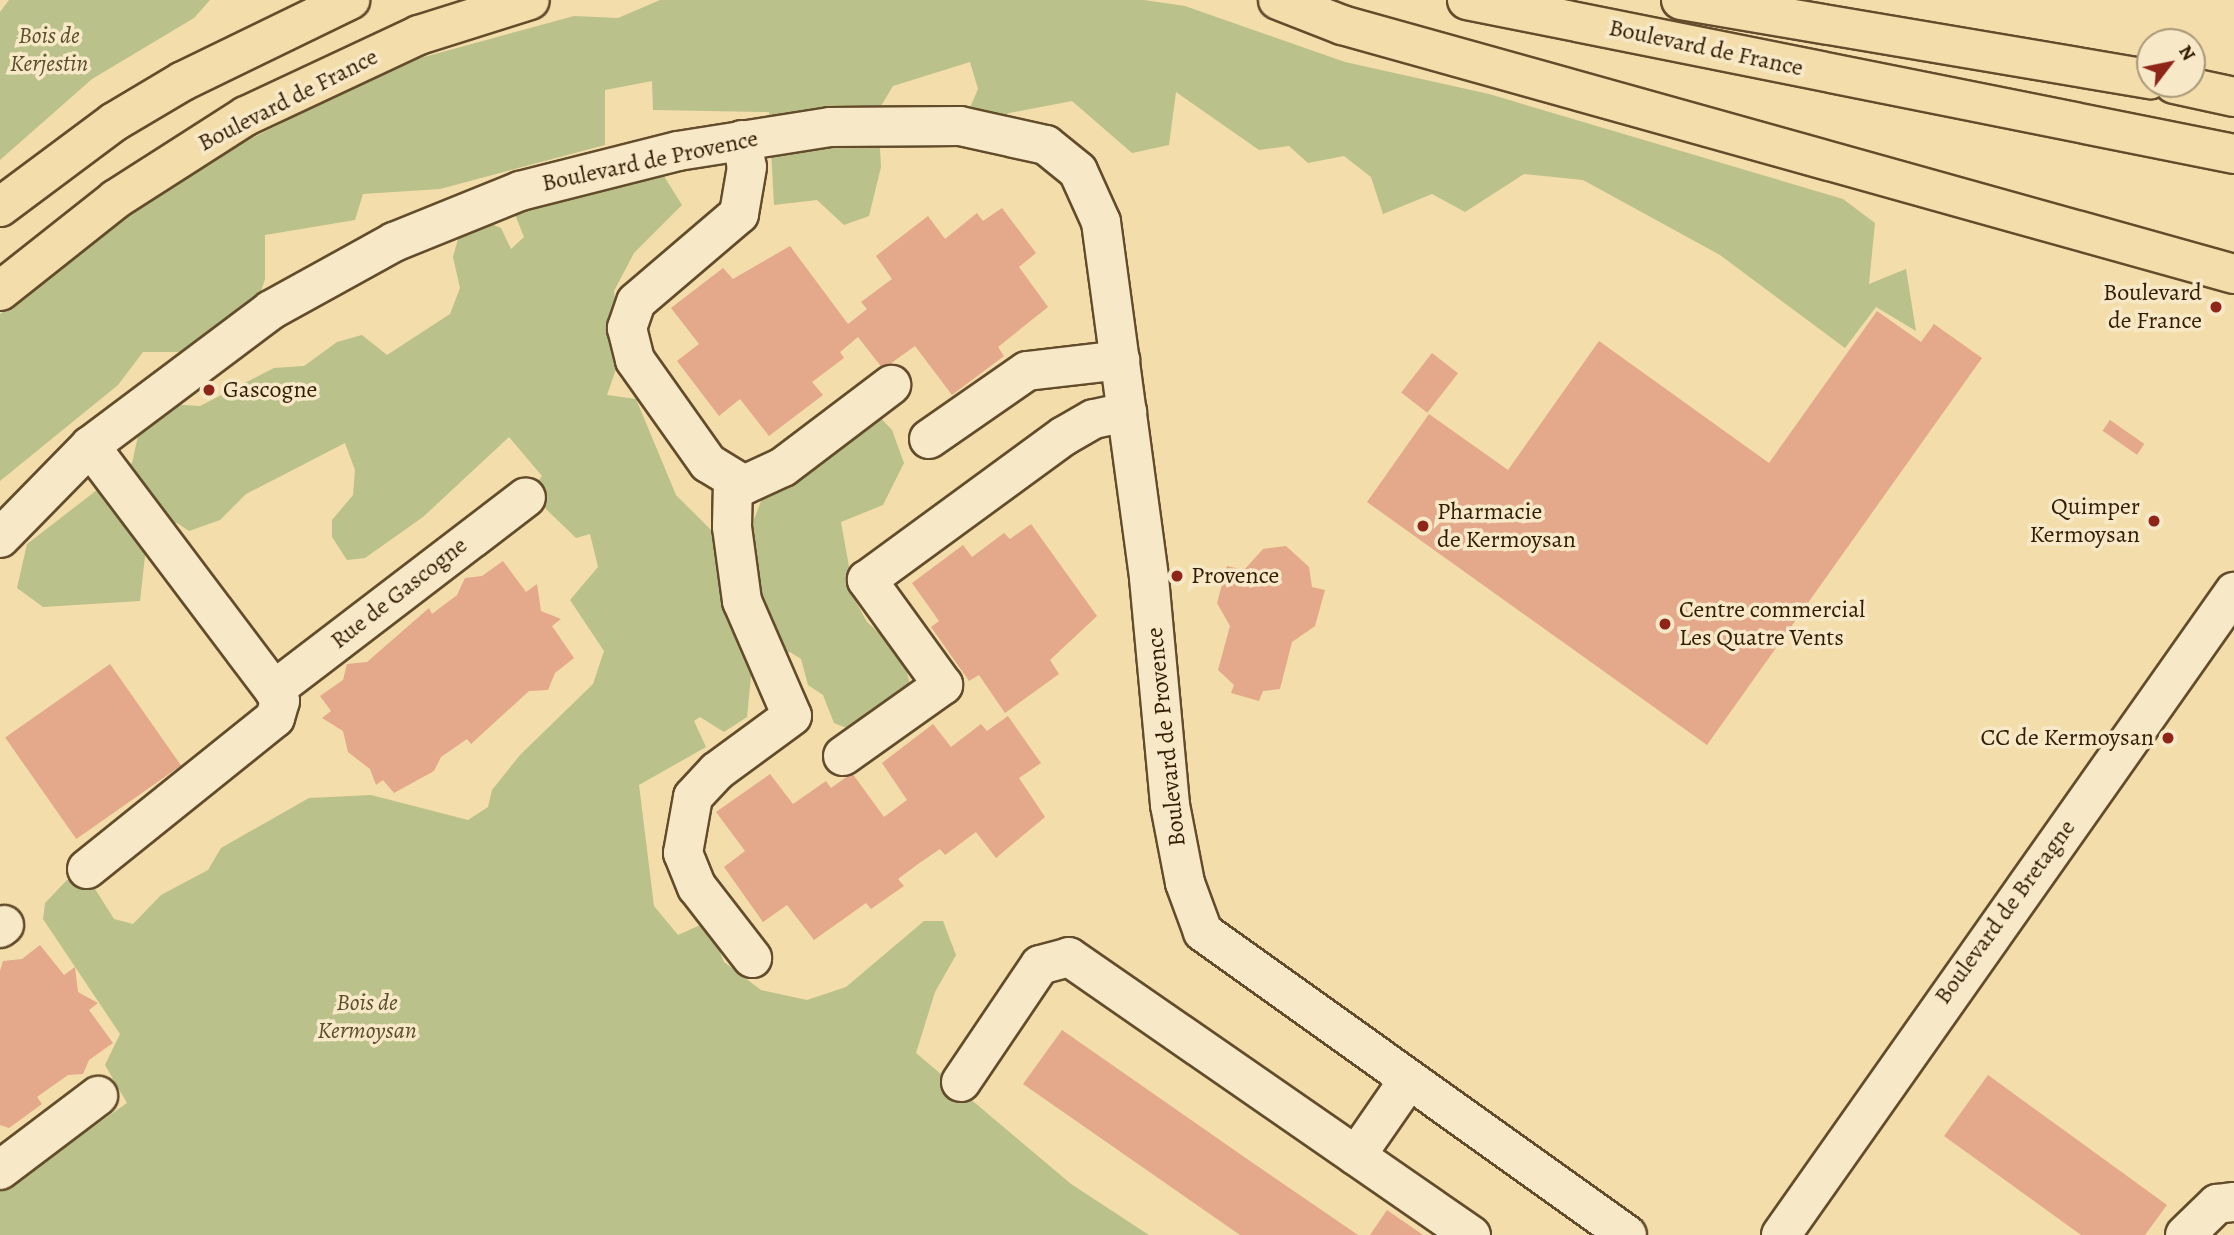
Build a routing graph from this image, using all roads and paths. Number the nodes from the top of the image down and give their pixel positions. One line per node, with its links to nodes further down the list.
1 (350, 0): 11 (main road)
2 (530, 0): 13 (main road, Boulevard de France)
3 (1278, 0): 12 (main road)
4 (1466, 0): 10 (main road, Boulevard de France)
5 (1681, 0): 6 (main road, Boulevard de France)
6 (2136, 77)
7 (2206, 91): 8 (main road)
8 (2234, 97)
9 (741, 140): 14 (street, Boulevard de Provence); 18 (street, Boulevard de Provence); 19 (street)
10 (2234, 154)
11 (0, 207)
12 (2234, 274)
13 (0, 290)
14 (1120, 360): 16 (street, Boulevard de Provence); 17 (street)
15 (891, 385): 19 (street)
16 (1127, 412): 24 (street); 27 (street, Boulevard de Provence)
17 (929, 439)
18 (90, 446): 21 (street, Boulevard de Provence); 23 (street)
19 (733, 482): 26 (street)
20 (526, 497): 23 (street, Rue de Gascogne)
21 (0, 538)
22 (2234, 592): 35 (street, Boulevard de Bretagne)
23 (274, 690): 25 (street)
24 (843, 756)
25 (87, 869)
26 (752, 958)
27 (1408, 1080): 30 (street); 34 (street, Boulevard de Provence)
28 (961, 1082): 30 (street)
29 (98, 1096): 31 (street)
30 (1356, 1156): 33 (street)
31 (0, 1170)
32 (2234, 1202): 36 (street)
33 (1471, 1235)
34 (1627, 1235)
35 (1781, 1235)
36 (2185, 1235)

